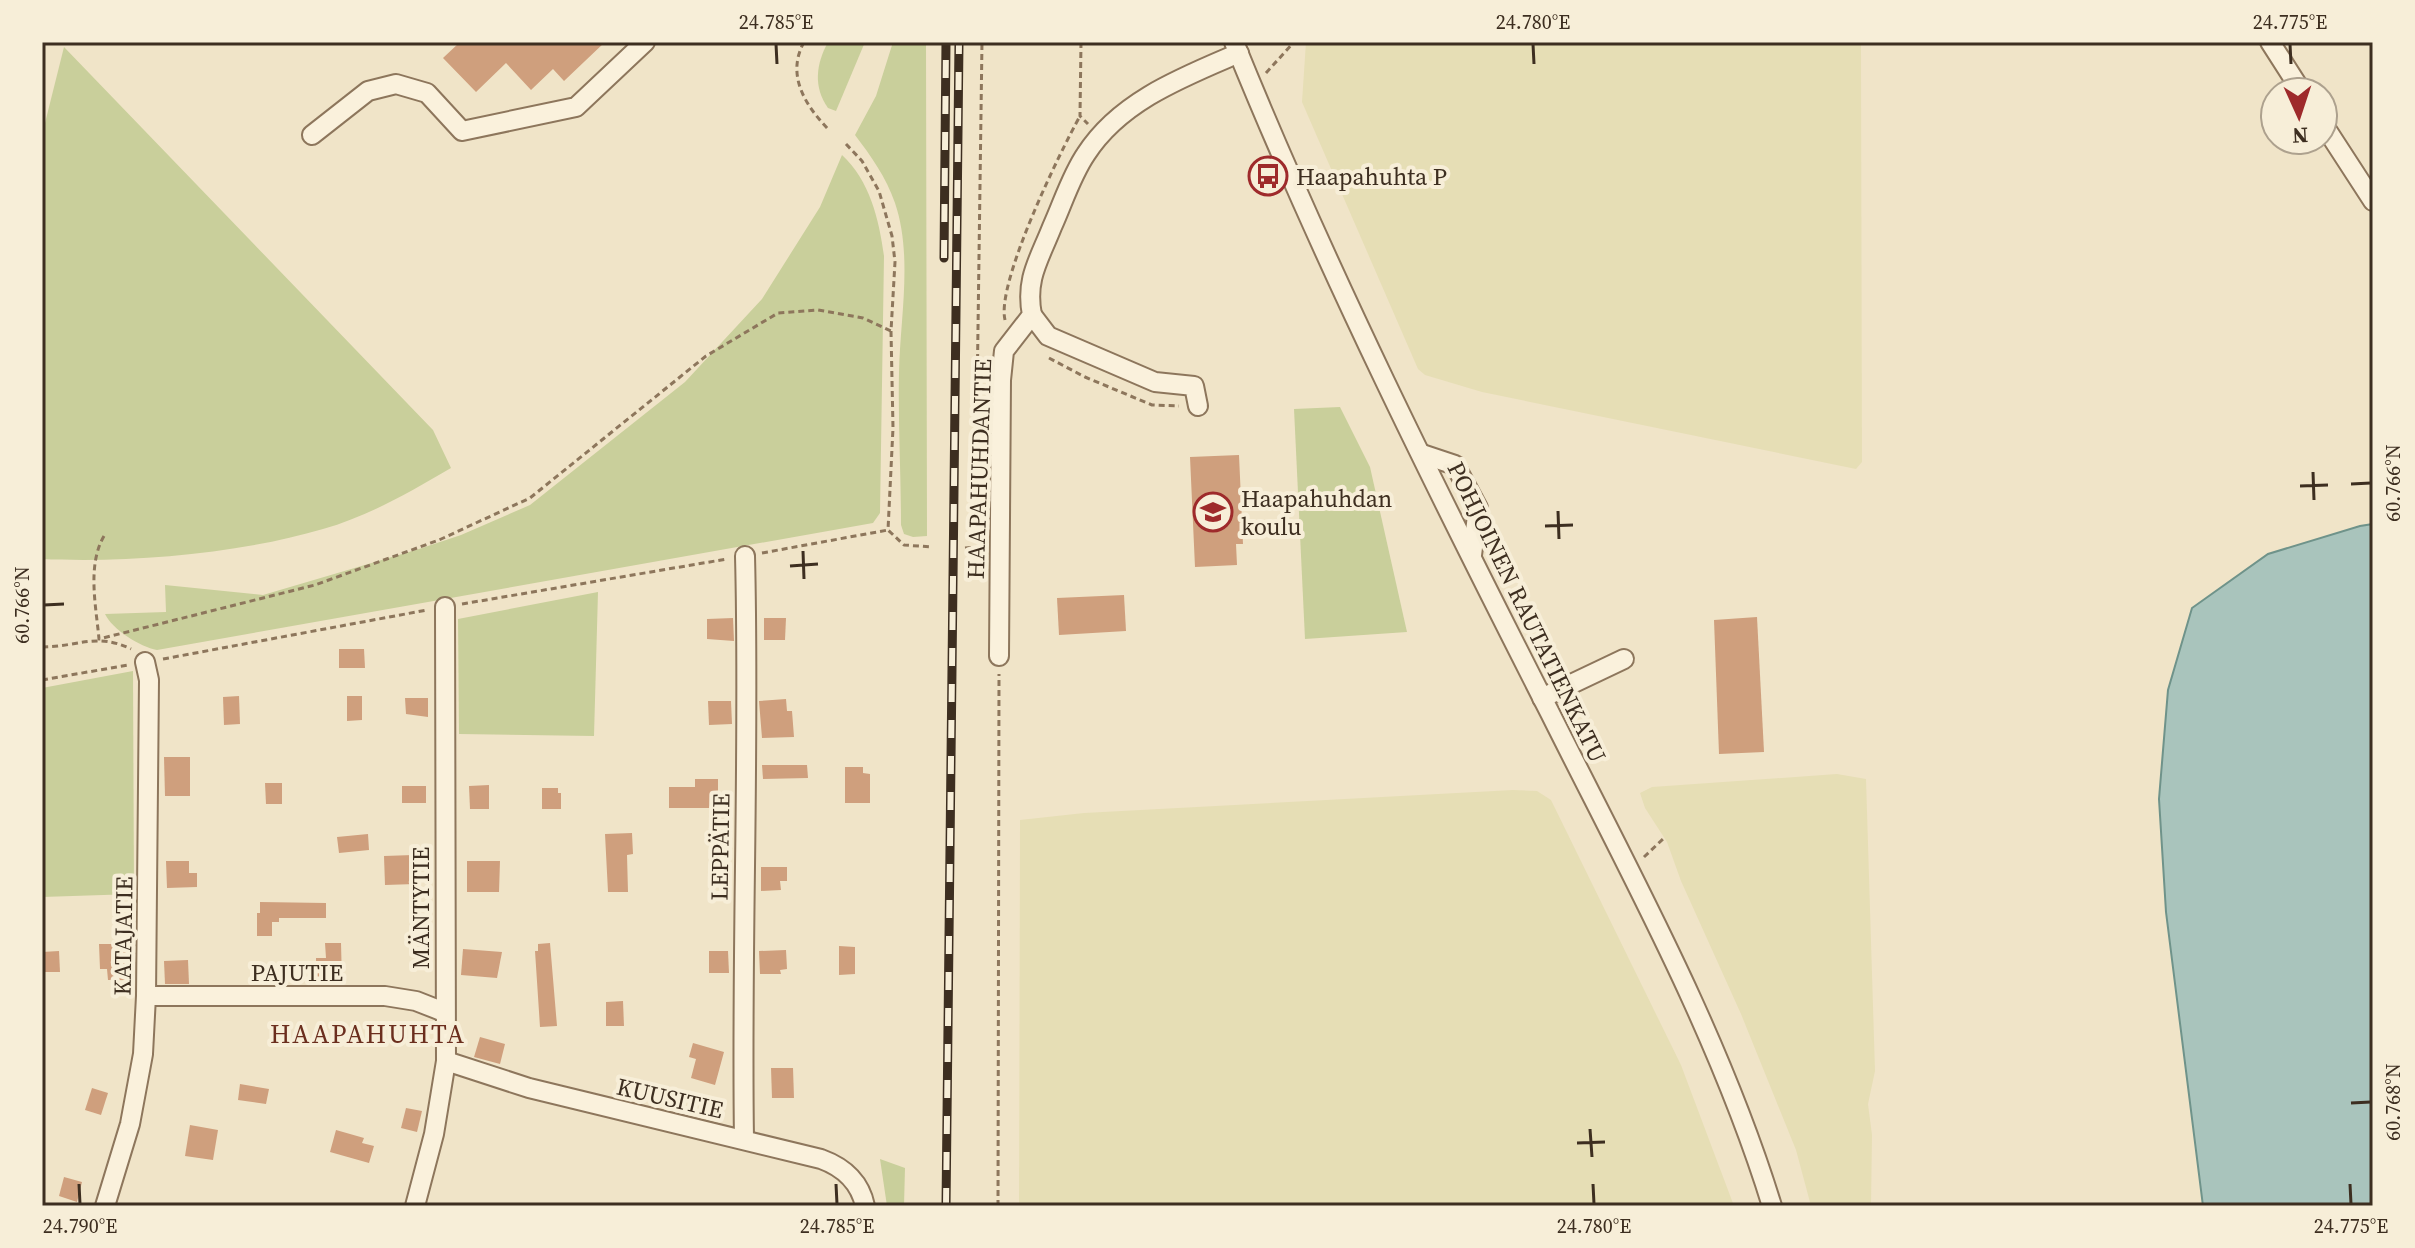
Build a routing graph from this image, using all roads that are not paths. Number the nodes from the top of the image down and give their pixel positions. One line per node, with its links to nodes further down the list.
1 (645, 42): 5 (street)
2 (2270, 42): 4 (street)
3 (1236, 48): 8 (street); 10 (street, POHJOINEN RAUTATIENKATU)
4 (2292, 76)
5 (312, 135)
6 (2339, 149): 7 (street)
7 (2373, 201)
8 (1032, 315): 9 (street); 14 (street, HAAPAHUHDANTIE)
9 (1198, 406)
10 (1422, 454): 11 (street, POHJOINEN RAUTATIENKATU); 11 (street)
11 (1472, 555): 17 (street, POHJOINEN RAUTATIENKATU)
12 (745, 556): 21 (street, LEPPÄTIE)
13 (445, 607): 19 (street, MÄNTYTIE)
14 (999, 656)
15 (1624, 659): 17 (street)
16 (145, 662): 18 (street, KATAJATIE)
17 (1542, 698): 25 (street, POHJOINEN RAUTATIENKATU)
18 (146, 996): 19 (street, PAJUTIE); 22 (street, KATAJATIE)
19 (444, 1012): 20 (street, MÄNTYTIE)
20 (446, 1061): 21 (street, KUUSITIE); 23 (street, MÄNTYTIE)
21 (744, 1139): 24 (street, KUUSITIE)
22 (105, 1206)
23 (415, 1206)
24 (865, 1206)
25 (1772, 1206)

